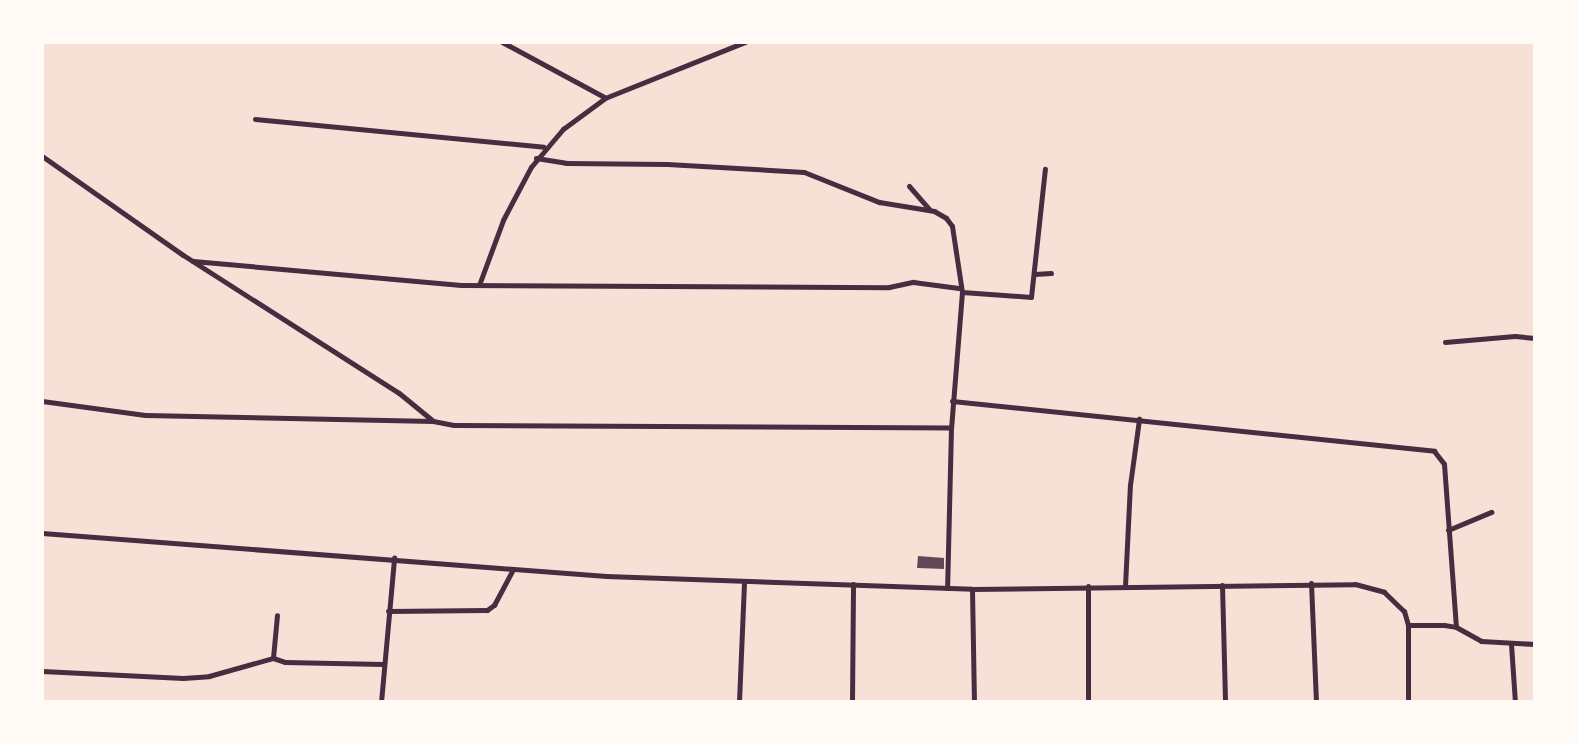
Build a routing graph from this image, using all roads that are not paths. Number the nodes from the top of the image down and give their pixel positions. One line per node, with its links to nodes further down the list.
1 (502, 42): 5 (street)
2 (720, 42): 4 (street)
3 (745, 42): 4 (street)
4 (728, 48): 5 (street)
5 (605, 98): 7 (street)
6 (255, 119): 7 (street)
7 (544, 147): 9 (street)
8 (42, 156): 13 (street)
9 (536, 158): 12 (street); 16 (street)
10 (1045, 169): 15 (street)
11 (909, 186): 12 (street)
12 (931, 211): 17 (street)
13 (193, 261): 16 (street); 23 (street)
14 (1051, 273): 15 (street)
15 (1034, 274): 17 (street)
16 (479, 285): 17 (street)
17 (961, 290): 21 (street)
18 (1535, 338): 19 (street)
19 (1445, 342)
20 (42, 401): 23 (street)
21 (952, 401): 22 (street); 24 (street)
22 (1139, 419): 26 (street); 35 (street)
23 (433, 421): 24 (street)
24 (951, 428): 36 (street)
25 (1491, 512): 26 (street)
26 (1448, 530): 41 (street)
27 (42, 533): 28 (street)
28 (394, 558): 29 (street); 38 (street)
29 (513, 570): 30 (street); 38 (street)
30 (744, 581): 32 (street); 48 (street)
31 (1311, 583): 33 (street); 40 (street); 53 (street)
32 (853, 584): 36 (street); 49 (street)
33 (1222, 585): 35 (street); 52 (street)
34 (1088, 586): 35 (street); 37 (street); 51 (street)
35 (1125, 586)
36 (947, 588): 37 (street)
37 (972, 589): 50 (street)
38 (388, 611): 45 (street)
39 (277, 615): 44 (street)
40 (1408, 625): 41 (street); 54 (street)
41 (1456, 627): 42 (street)
42 (1511, 644): 43 (street); 55 (street)
43 (1535, 644)
44 (273, 658): 45 (street); 46 (street)
45 (383, 664): 47 (street)
46 (42, 671)
47 (381, 702)
48 (739, 702)
49 (852, 702)
50 (974, 702)
51 (1088, 702)
52 (1225, 702)
53 (1316, 702)
54 (1408, 702)
55 (1515, 702)

